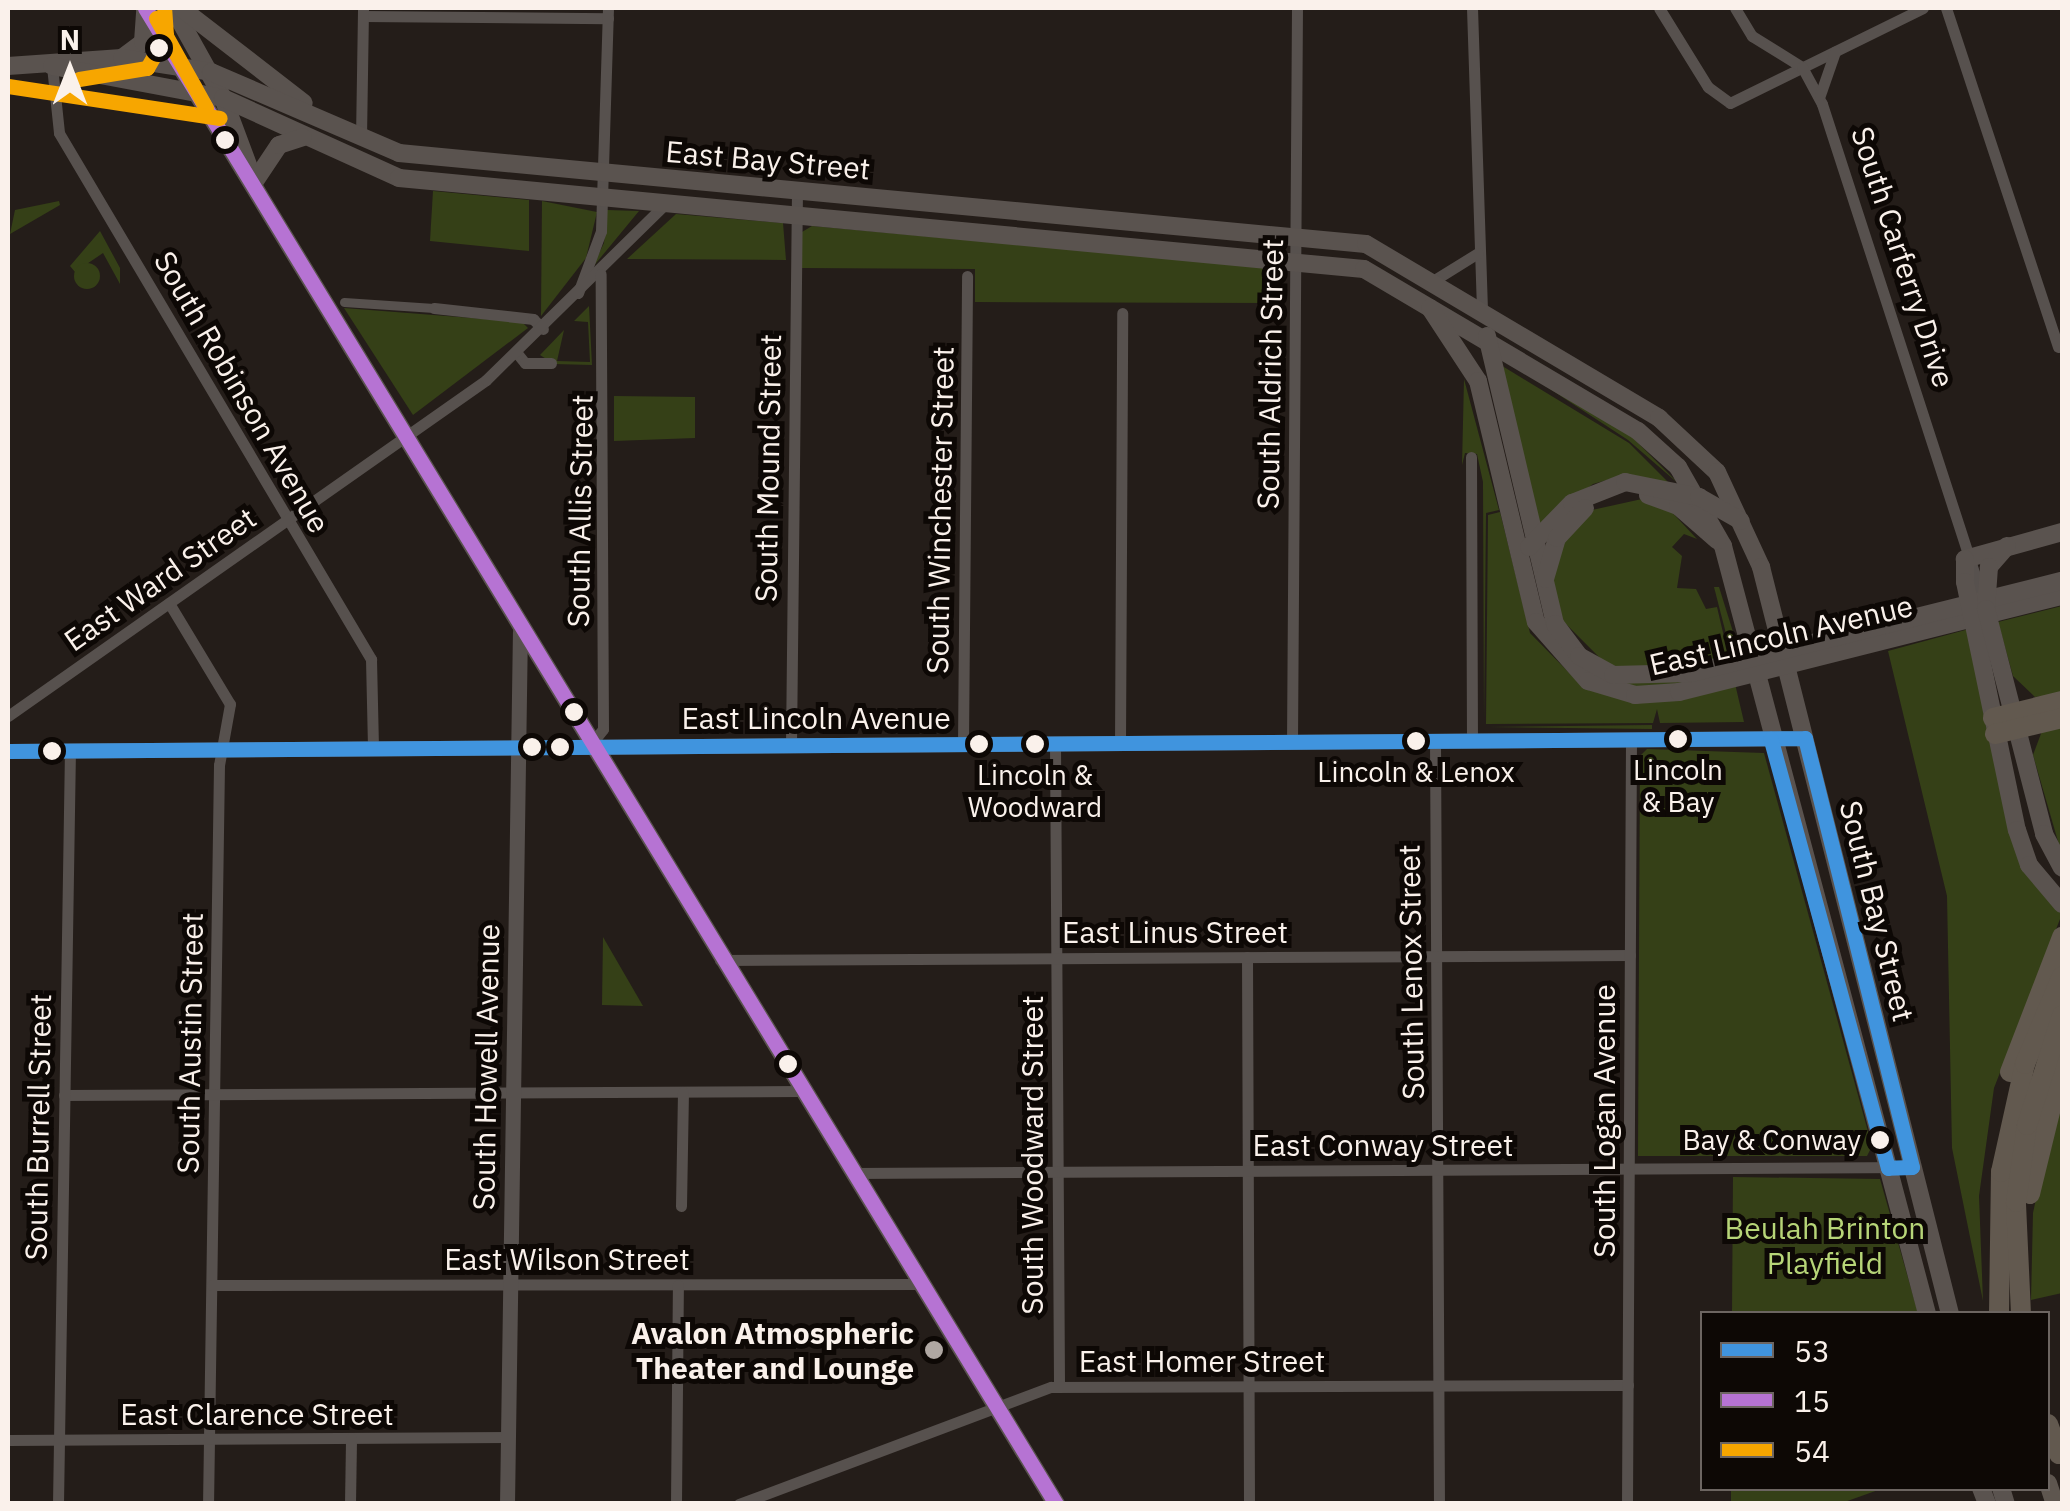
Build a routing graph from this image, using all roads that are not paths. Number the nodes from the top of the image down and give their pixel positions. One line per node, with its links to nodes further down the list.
1 (144, 8): 13 (main road); 16 (main road)
2 (173, 8): 18 (main road)
3 (181, 8): 22 (main road)
4 (1297, 8): 33 (street, South Aldrich Street)
5 (1472, 8): 35 (street)
6 (1659, 8): 17 (street)
7 (1736, 8): 17 (street, South Carferry Drive)
8 (1923, 8): 12 (street)
9 (1946, 8): 49 (street)
10 (363, 12): 11 (street); 24 (street)
11 (608, 13): 25 (street)
12 (1836, 50): 17 (street); 21 (street)
13 (122, 58): 15 (main road, East Bay Street); 16 (main road, East Bay Street)
14 (8, 66): 15 (main road)
15 (52, 66): 19 (main road, East Bay Street); 55 (street, South Robinson Avenue)
16 (181, 66): 18 (main road, East Bay Street); 19 (main road)
17 (1802, 67): 21 (street, South Carferry Drive)
18 (210, 72): 20 (main road); 22 (main road, East Bay Street)
19 (196, 90): 20 (main road, East Bay Street); 28 (main road)
20 (224, 98): 23 (main road, East Bay Street); 28 (main road)
21 (1820, 99): 61 (street, South Carferry Drive)
22 (319, 117): 24 (main road, East Bay Street)
23 (303, 137): 26 (main road, East Bay Street); 28 (main road)
24 (360, 141): 25 (main road, East Bay Street); 26 (main road)
25 (607, 172): 27 (main road, East Bay Street); 30 (street)
26 (375, 173): 30 (main road, East Bay Street)
27 (670, 179): 29 (main road, East Bay Street); 31 (main road)
28 (254, 182): 52 (main road)
29 (797, 192): 32 (street, South Mound Street); 33 (main road, East Bay Street)
30 (604, 196): 31 (main road, East Bay Street); 41 (street, East Ward Street)
31 (667, 202): 32 (main road, East Bay Street); 38 (street, East Ward Street)
32 (796, 214): 36 (main road, East Bay Street); 87 (street, South Mound Street)
33 (1296, 237): 34 (main road, East Bay Street); 36 (street, South Aldrich Street)
34 (1366, 244): 40 (main road, South Bay Street)
35 (1478, 253): 40 (street); 44 (street)
36 (1296, 260): 37 (main road, East Bay Street); 81 (street, South Aldrich Street)
37 (1364, 269): 42 (main road, South Bay Street)
38 (601, 274): 41 (street, East Ward Street); 83 (street, South Allis Street)
39 (967, 276): 84 (street, South Winchester Street)
40 (1436, 280): 44 (main road, South Bay Street)
41 (576, 297): 47 (street, East Ward Street)
42 (1424, 300): 48 (main road, South Bay Street); 62 (main road, East Lincoln Avenue)
43 (344, 302): 45 (street)
44 (1482, 306): 48 (main road); 56 (main road, South Bay Street)
45 (434, 308): 47 (street)
46 (1122, 313): 82 (street)
47 (543, 330): 50 (street, East Ward Street)
48 (1488, 340): 54 (main road, South Bay Street); 58 (main road)
49 (2058, 347)
50 (516, 352): 51 (street); 52 (street, East Ward Street)
51 (551, 363)
52 (405, 437): 55 (street, East Ward Street); 69 (main road)
53 (1471, 456): 80 (street)
54 (1699, 497): 56 (main road); 58 (main road); 59 (main road, South Bay Street)
55 (287, 520): 67 (street, East Ward Street); 88 (street, South Robinson Avenue)
56 (1746, 524): 77 (main road, South Bay Street)
57 (2062, 532): 60 (main road)
58 (1532, 539): 62 (main road); 64 (main road)
59 (1723, 546): 64 (main road); 76 (main road, South Bay Street)
60 (2007, 546): 61 (main road); 68 (main road)
61 (1966, 559): 68 (street, South Carferry Drive); 75 (main road, South Carferry Drive)
62 (1522, 566): 70 (main road, East Lincoln Avenue)
63 (2062, 580): 65 (main road, East Lincoln Avenue)
64 (1544, 589): 70 (main road)
65 (2031, 596): 66 (main road, East Lincoln Avenue); 70 (main road, East Lincoln Avenue)
66 (2062, 596)
67 (169, 603): 72 (street, East Ward Street); 89 (street, South Austin Street)
68 (1986, 609): 74 (main road, South Carferry Drive)
69 (520, 632): 83 (main road); 86 (street, South Howell Avenue)
70 (1567, 655)
71 (2062, 702): 74 (highway)
72 (8, 716)
73 (2062, 718): 74 (highway)
74 (2016, 721): 75 (highway); 92 (main road, South Carferry Drive)
75 (1994, 726): 93 (main road, South Carferry Drive)
76 (1771, 738): 77 (street, East Lincoln Avenue); 78 (street, East Lincoln Avenue); 108 (main road, South Bay Street)
77 (1804, 738): 109 (main road, South Bay Street)
78 (1631, 740): 80 (street, East Lincoln Avenue); 95 (street, South Logan Avenue)
79 (1435, 741): 80 (street, East Lincoln Avenue); 81 (street, East Lincoln Avenue); 96 (street, South Lenox Street)
80 (1472, 741)
81 (1292, 742): 82 (street, East Lincoln Avenue)
82 (1120, 743): 85 (street, East Lincoln Avenue)
83 (591, 744): 86 (street, East Lincoln Avenue); 87 (street, East Lincoln Avenue); 99 (main road)
84 (963, 744): 85 (street, East Lincoln Avenue); 87 (street, East Lincoln Avenue)
85 (1054, 744): 98 (street, South Woodward Street)
86 (518, 745): 88 (street, East Lincoln Avenue); 104 (street, South Howell Avenue)
87 (791, 745)
88 (374, 748): 89 (street, East Lincoln Avenue)
89 (224, 749): 90 (street, East Lincoln Avenue); 106 (street, South Austin Street)
90 (70, 750): 91 (street, East Lincoln Avenue); 107 (street, South Burrell Street)
91 (8, 751)
92 (2062, 868)
93 (2062, 904)
94 (2059, 943): 116 (highway)
95 (1630, 955): 96 (street, East Linus Street); 110 (street, South Logan Avenue)
96 (1436, 956): 97 (street, East Linus Street); 111 (street, South Lenox Street)
97 (1247, 957): 98 (street, East Linus Street); 112 (street)
98 (1056, 958): 99 (street, East Linus Street); 113 (street, South Woodward Street)
99 (720, 960): 103 (main road)
100 (2062, 976): 116 (highway)
101 (2062, 1015): 119 (highway)
102 (2062, 1063): 119 (highway)
103 (801, 1091): 105 (street); 114 (main road)
104 (513, 1092): 105 (street); 106 (street); 120 (street, South Howell Avenue)
105 (683, 1092): 115 (street)
106 (214, 1094): 107 (street); 122 (street, South Austin Street)
107 (64, 1095): 138 (street, South Burrell Street)
108 (1888, 1168): 109 (street, East Conway Street); 110 (street, East Conway Street); 118 (main road, South Bay Street)
109 (1912, 1168): 117 (main road, South Bay Street)
110 (1629, 1169): 111 (street, East Conway Street); 128 (street, South Logan Avenue)
111 (1438, 1170): 112 (street, East Conway Street); 131 (street, South Lenox Street)
112 (1248, 1171): 113 (street, East Conway Street); 130 (street)
113 (1057, 1172): 114 (street, East Conway Street); 129 (street, South Woodward Street)
114 (854, 1173): 121 (main road)
115 (681, 1206)
116 (1997, 1208): 126 (highway)
117 (1933, 1248): 118 (main road); 125 (main road, South Bay Street)
118 (1911, 1253): 124 (main road, South Bay Street)
119 (2018, 1276): 127 (highway)
120 (510, 1284): 122 (street, East Wilson Street); 123 (street, East Wilson Street); 134 (street, South Howell Avenue)
121 (922, 1284): 123 (street, East Wilson Street); 132 (main road)
122 (212, 1285): 136 (street, South Austin Street)
123 (678, 1286): 144 (street)
124 (1926, 1311)
125 (1949, 1311)
126 (1999, 1311)
127 (2021, 1311)
128 (1628, 1384): 131 (street, East Homer Street); 149 (street, South Logan Avenue)
129 (1060, 1386): 130 (street, East Homer Street); 132 (street, East Homer Street)
130 (1249, 1386): 131 (street, East Homer Street); 147 (street)
131 (1439, 1386): 148 (street, South Lenox Street)
132 (997, 1408): 145 (street, East Homer Street); 146 (main road)
133 (2050, 1429): 139 (highway)
134 (508, 1437): 135 (street, East Clarence Street); 143 (street, South Howell Avenue)
135 (351, 1438): 136 (street, East Clarence Street); 142 (street)
136 (208, 1439): 138 (street, East Clarence Street); 141 (street, South Austin Street)
137 (8, 1440): 138 (street, East Clarence Street)
138 (58, 1440): 140 (street, South Burrell Street)
139 (2061, 1459)
140 (58, 1504)
141 (208, 1504)
142 (350, 1504)
143 (507, 1504)
144 (676, 1504)
145 (739, 1504)
146 (1056, 1504)
147 (1249, 1504)
148 (1439, 1504)
149 (1627, 1504)

